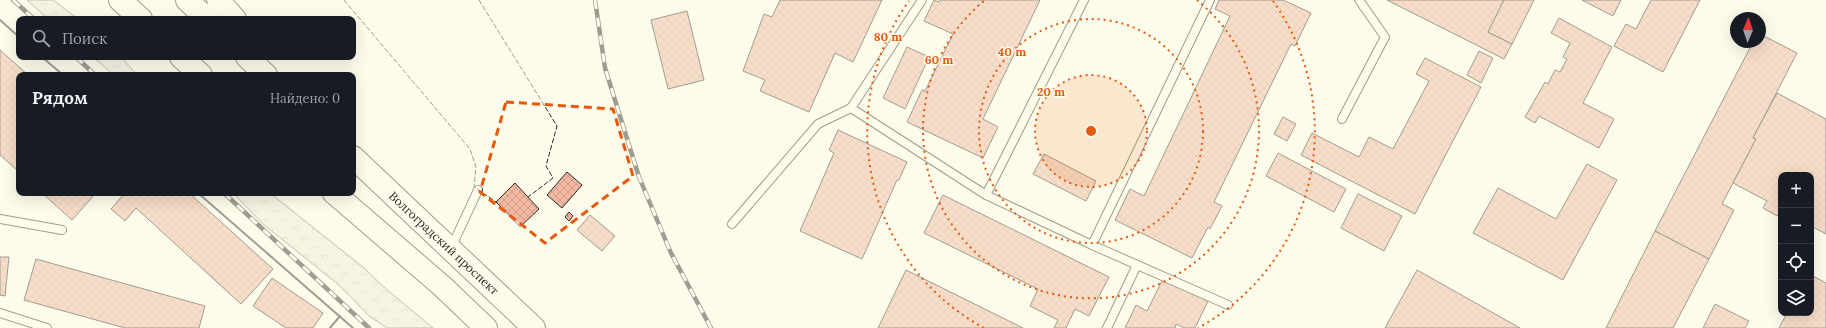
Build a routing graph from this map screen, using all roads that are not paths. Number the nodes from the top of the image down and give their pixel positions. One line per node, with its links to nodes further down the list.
1 (120, 0): 8 (main road)
2 (187, 0): 9 (main road)
3 (218, 0): 10 (main road)
4 (922, 0): 17 (lane)
5 (1084, 0): 21 (lane)
6 (1210, 0): 26 (lane)
7 (1359, 0): 18 (lane)
8 (138, 16)
9 (204, 16)
10 (232, 16)
11 (184, 60): 14 (main road)
12 (250, 60): 15 (main road)
13 (271, 60): 16 (main road)
14 (198, 72)
15 (263, 72)
16 (281, 72)
17 (851, 108): 21 (lane); 24 (lane)
18 (1342, 120)
19 (358, 161): 27 (main road, Волгоградский проспект)
20 (478, 190): 27 (lane)
21 (986, 195): 26 (lane)
22 (337, 196): 32 (main road)
23 (0, 219): 25 (lane)
24 (732, 224)
25 (62, 230)
26 (1092, 245): 28 (lane)
27 (450, 249): 33 (main road, Волгоградский проспект)
28 (1137, 265): 29 (lane); 34 (lane)
29 (1228, 305)
30 (0, 313): 31 (lane)
31 (47, 328)
32 (486, 328)
33 (534, 328)
34 (1107, 328)

